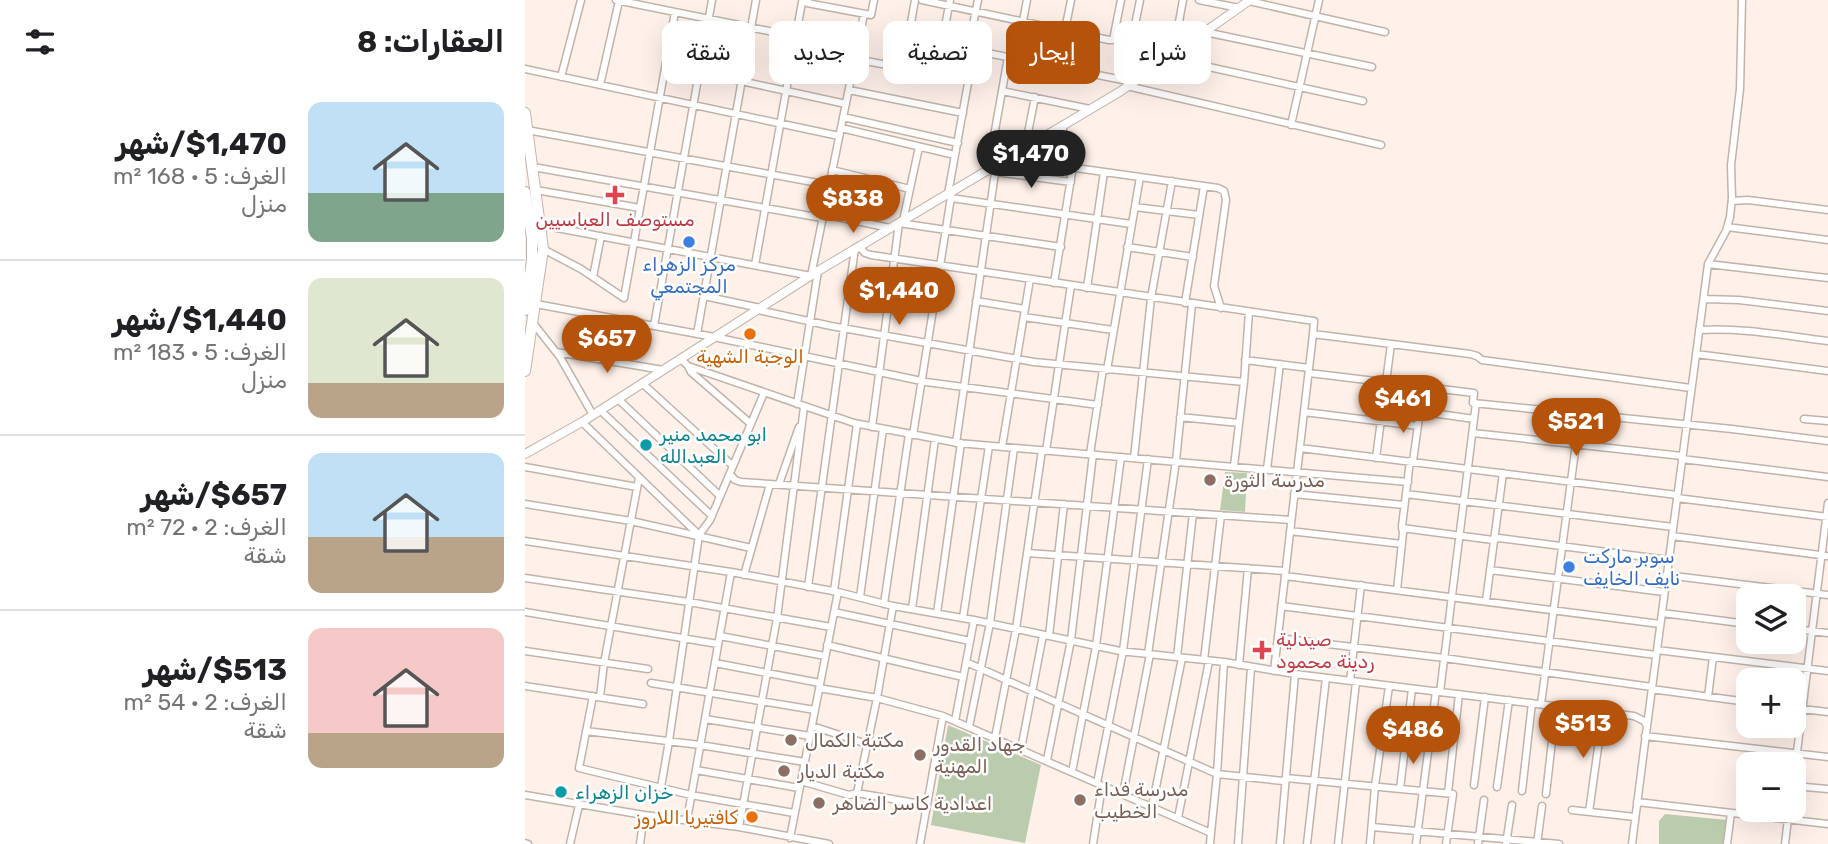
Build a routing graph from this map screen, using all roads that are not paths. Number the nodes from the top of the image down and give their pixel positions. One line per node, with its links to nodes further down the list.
1 (581, 0): 48 (street)
2 (617, 0): 23 (street); 56 (street)
3 (712, 0): 26 (street)
4 (756, 0): 28 (street)
5 (793, 0): 19 (street)
6 (874, 0): 24 (street)
7 (915, 0): 31 (street)
8 (922, 0): 20 (street)
9 (978, 0): 22 (street)
10 (1027, 0): 34 (street)
11 (1071, 0): 35 (street)
12 (1121, 0): 42 (street)
13 (1140, 0): 36 (street)
14 (1183, 0): 37 (street)
15 (1199, 0): 21 (street)
16 (1319, 0): 25 (street)
17 (1742, 0): 101 (street)
18 (1250, 1): 21 (main road); 25 (street)
19 (806, 2): 24 (street); 29 (street)
20 (949, 3): 22 (street); 32 (street)
21 (1239, 8): 38 (main road)
22 (976, 11): 33 (street); 34 (street)
23 (675, 12): 26 (street); 62 (street)
24 (864, 14): 30 (street)
25 (1315, 16): 39 (street); 43 (street)
26 (709, 19): 27 (street)
27 (720, 21)
28 (752, 21)
29 (800, 21)
30 (863, 21)
31 (911, 21)
32 (946, 21)
33 (974, 21)
34 (1023, 21)
35 (1067, 21)
36 (1136, 21)
37 (1180, 21)
38 (1211, 28)
39 (1385, 32)
40 (1211, 33): 43 (street)
41 (1100, 38): 42 (street)
42 (1113, 40)
43 (1307, 53): 45 (street); 57 (street)
44 (1211, 67): 57 (street)
45 (1372, 67)
46 (1006, 68): 59 (street)
47 (525, 69): 48 (street)
48 (561, 77): 56 (street)
49 (697, 84): 65 (street)
50 (741, 84): 69 (street)
51 (751, 84): 60 (street)
52 (787, 84): 60 (street)
53 (850, 84): 58 (street)
54 (967, 84): 68 (street)
55 (1130, 84): 66 (main road); 73 (street)
56 (600, 85): 62 (street)
57 (1300, 87): 63 (street); 73 (street)
58 (849, 90): 64 (street); 68 (street)
59 (1002, 90): 61 (street); 86 (street)
60 (786, 91): 64 (street); 71 (street)
61 (1035, 97): 66 (street); 79 (street)
62 (660, 98): 65 (street); 80 (street)
63 (1363, 101)
64 (846, 104): 70 (street)
65 (694, 105): 69 (street); 82 (street)
66 (1090, 109): 72 (main road)
67 (525, 113): 74 (highway)
68 (963, 113): 76 (street)
69 (736, 114): 71 (street); 83 (street)
70 (843, 117): 75 (street); 76 (street)
71 (780, 123): 75 (street); 89 (street)
72 (1063, 125): 79 (main road); 84 (street)
73 (1291, 125): 77 (street)
74 (527, 130): 80 (street); 85 (highway)
75 (840, 132): 78 (street); 87 (street)
76 (958, 143): 81 (street)
77 (1381, 145)
78 (919, 147): 81 (street); 96 (street)
79 (1025, 148): 86 (main road)
80 (650, 152): 82 (street); 95 (street)
81 (955, 155): 99 (street)
82 (685, 158): 83 (street); 98 (street)
83 (727, 166): 89 (street); 100 (street)
84 (1073, 166): 88 (street); 92 (street)
85 (533, 167): 95 (street); 97 (highway)
86 (993, 169): 92 (street); 99 (main road); 102 (street)
87 (832, 170): 93 (street); 96 (street)
88 (1104, 172): 90 (street); 112 (street)
89 (771, 174): 93 (street); 105 (street)
90 (1140, 177): 91 (street); 103 (street)
91 (1172, 181): 94 (street); 107 (street)
92 (1071, 182): 109 (street)
93 (829, 185): 111 (street)
94 (1204, 186): 110 (street); 151 (street)
95 (644, 187): 98 (street); 104 (street)
96 (910, 189): 113 (street)
97 (530, 191): 104 (street); 108 (highway); 115 (highway)
98 (679, 193): 100 (street); 127 (street)
99 (951, 195): 102 (street); 113 (main road); 118 (street)
100 (720, 200): 105 (street); 129 (street)
101 (1732, 201): 106 (street); 116 (street)
102 (990, 204): 109 (street); 120 (street)
103 (1135, 207): 107 (street); 114 (street)
104 (640, 208): 122 (street)
105 (765, 208): 111 (street); 134 (street)
106 (1828, 209)
107 (1167, 211): 110 (street); 128 (street)
108 (527, 213): 131 (highway)
109 (1066, 215): 112 (street); 124 (street)
110 (1199, 215): 130 (street)
111 (822, 216): 117 (street); 137 (street)
112 (1097, 219): 114 (street); 143 (street)
113 (901, 222): 117 (main road); 118 (street); 132 (street)
114 (1131, 224): 125 (street)
115 (541, 225): 119 (street); 126 (highway)
116 (1727, 227): 121 (street); 133 (street)
117 (890, 228): 123 (main road)
118 (946, 230): 120 (street); 135 (street)
119 (601, 236): 122 (street); 138 (street)
120 (985, 236): 124 (street); 136 (street)
121 (1828, 240)
122 (634, 243): 127 (street); 138 (street)
123 (857, 247): 132 (street); 137 (main road); 160 (street)
124 (1061, 247): 141 (street)
125 (1127, 247): 128 (street); 144 (street)
126 (543, 249): 138 (street); 150 (highway)
127 (669, 249): 129 (street); 159 (street)
128 (1159, 252): 130 (street); 146 (street)
129 (711, 257): 134 (street); 145 (street)
130 (1192, 257): 149 (street)
131 (529, 259): 150 (highway)
132 (894, 259): 135 (street); 165 (street)
133 (1708, 264): 139 (street); 147 (street)
134 (755, 265): 137 (street)
135 (940, 266): 136 (street); 168 (street)
136 (980, 272): 140 (street); 148 (street)
137 (814, 273): 152 (main road); 156 (street)
138 (593, 276)
139 (1828, 278)
140 (1030, 279): 141 (street); 154 (street)
141 (1054, 283): 142 (street)
142 (1071, 285): 143 (street); 158 (street)
143 (1087, 288): 144 (street)
144 (1120, 293): 146 (street); 161 (street)
145 (704, 296): 152 (street); 163 (street)
146 (1151, 298): 149 (street); 187 (street)
147 (1703, 299): 153 (street); 162 (street)
148 (976, 301): 154 (street); 170 (street)
149 (1189, 303): 151 (street); 188 (street)
150 (528, 304): 157 (highway); 159 (street)
151 (1221, 308): 155 (street)
152 (759, 309): 156 (street); 166 (main road)
153 (1828, 311)
154 (1024, 313): 158 (street); 175 (street)
155 (1249, 313): 164 (street); 176 (street)
156 (810, 322): 160 (street); 173 (street)
157 (533, 323): 171 (street); 184 (highway)
158 (1065, 323): 161 (street); 179 (street)
159 (654, 326): 163 (street)
160 (844, 329): 165 (street); 177 (street)
161 (1113, 330): 182 (street)
162 (1699, 330): 167 (street); 172 (street)
163 (697, 334): 166 (street)
164 (1313, 334): 169 (street); 183 (street)
165 (884, 335): 168 (street); 186 (street)
166 (714, 337): 173 (street); 174 (main road)
167 (1828, 341)
168 (928, 343): 170 (street); 189 (street)
169 (1391, 344): 191 (street); 194 (street)
170 (969, 350): 175 (street); 193 (street)
171 (557, 352): 181 (street); 206 (street)
172 (1696, 354): 185 (street); 194 (street)
173 (804, 356): 177 (street); 200 (street)
174 (681, 359): 180 (street); 181 (main road)
175 (1017, 359): 179 (street); 196 (street)
176 (1245, 360): 178 (street); 190 (street)
177 (839, 364): 186 (street); 209 (street)
178 (1280, 364): 183 (street); 246 (street)
179 (1059, 365): 182 (street); 198 (street)
180 (688, 366): 195 (street); 217 (street)
181 (663, 370): 192 (main road)
182 (1105, 370): 187 (street); 201 (street)
183 (1309, 370): 191 (street); 205 (street)
184 (525, 371)
185 (1828, 371)
186 (879, 372): 189 (street); 221 (street)
187 (1142, 373): 188 (street); 237 (street)
188 (1185, 377): 190 (street); 210 (street)
189 (922, 381): 193 (street); 224 (street)
190 (1244, 382): 216 (street)
191 (1386, 382): 199 (street); 202 (street)
192 (642, 383): 197 (main road); 243 (street)
193 (964, 387): 196 (street); 227 (street)
194 (1691, 388): 220 (street)
195 (764, 393): 200 (street); 217 (street)
196 (1011, 393): 198 (street); 230 (street)
197 (618, 399): 206 (main road); 266 (street)
198 (1054, 399): 201 (street); 233 (street)
199 (1476, 403): 207 (street); 212 (street)
200 (796, 404): 203 (street)
201 (1098, 405): 235 (street)
202 (1383, 406): 204 (street); 213 (street)
203 (804, 407): 208 (street); 209 (street)
204 (1420, 411): 212 (street); 219 (street)
205 (1304, 412): 213 (street); 232 (street)
206 (596, 413): 215 (main road); 285 (street)
207 (1574, 414): 220 (street); 228 (street)
208 (803, 416): 256 (street); 257 (street)
209 (832, 416): 218 (street); 259 (street)
210 (1180, 417): 216 (street); 241 (street)
211 (1804, 418): 214 (street)
212 (1474, 419): 223 (street)
213 (1381, 421): 219 (street); 238 (street)
214 (1828, 421)
215 (582, 422): 234 (main road); 252 (street)
216 (1239, 423): 244 (street)
217 (751, 424): 243 (street)
218 (857, 424): 221 (street); 260 (street)
219 (1418, 426): 242 (street)
220 (1686, 426): 226 (street); 239 (street)
221 (872, 427): 222 (street)
222 (883, 429): 224 (street); 261 (street)
223 (1473, 433): 228 (street); 247 (street)
224 (911, 435): 225 (street); 262 (street)
225 (935, 439): 227 (street); 264 (street)
226 (1828, 441)
227 (959, 443): 229 (street); 267 (street)
228 (1573, 444): 239 (street); 253 (street)
229 (989, 446): 230 (street); 269 (street)
230 (1002, 447): 231 (street)
231 (1014, 448): 233 (street); 270 (street)
232 (1300, 448): 238 (street); 248 (street)
233 (1044, 450): 235 (street); 271 (street)
234 (525, 454)
235 (1092, 454): 236 (street); 277 (street)
236 (1121, 457): 237 (street); 279 (street)
237 (1133, 458): 240 (street)
238 (1376, 458): 242 (street)
239 (1682, 458): 251 (street); 268 (street)
240 (1148, 459): 241 (street); 280 (street)
241 (1176, 461): 244 (street); 281 (street)
242 (1412, 461): 247 (street); 254 (street)
243 (733, 466): 250 (street)
244 (1234, 466): 246 (street)
245 (525, 467): 258 (street)
246 (1267, 469): 248 (street)
247 (1468, 469): 249 (street); 272 (street)
248 (1297, 472): 254 (street); 263 (street)
249 (1503, 473): 253 (street); 278 (street)
250 (730, 474): 255 (street); 266 (street)
251 (1828, 477)
252 (639, 478): 258 (street); 292 (street)
253 (1571, 481): 268 (street); 283 (street)
254 (1408, 482): 265 (street)
255 (770, 484): 256 (street); 299 (street)
256 (779, 484): 257 (street)
257 (795, 486): 259 (street); 320 (street)
258 (637, 487): 288 (street)
259 (822, 487): 260 (street); 322 (street)
260 (848, 489): 261 (street); 325 (street)
261 (874, 491): 262 (street); 329 (street)
262 (901, 493): 264 (street); 333 (street)
263 (1294, 494): 276 (street); 287 (street)
264 (927, 495): 267 (street); 337 (street)
265 (1406, 495): 272 (street); 276 (street)
266 (720, 496): 285 (street)
267 (954, 496): 269 (street); 341 (street)
268 (1677, 496): 286 (street); 289 (street)
269 (981, 498): 270 (street); 345 (street)
270 (1007, 500): 271 (street); 348 (street)
271 (1034, 502): 275 (street); 300 (street)
272 (1464, 502): 278 (street); 293 (street)
273 (1828, 503): 286 (street)
274 (525, 504): 288 (street)
275 (1064, 504): 277 (street); 301 (street)
276 (1405, 505): 290 (street)
277 (1087, 506): 279 (street); 304 (street)
278 (1499, 506): 283 (street); 295 (street)
279 (1114, 508): 280 (street); 305 (street)
280 (1142, 509): 281 (street); 306 (street)
281 (1169, 511): 282 (street); 308 (street)
282 (1193, 513): 284 (street); 309 (street)
283 (1567, 514): 289 (street); 298 (street)
284 (1221, 515): 287 (street); 311 (street)
285 (712, 516): 292 (street)
286 (1827, 517): 302 (street)
287 (1291, 520): 291 (street)
288 (631, 521): 292 (street); 303 (street)
289 (1673, 527): 294 (street)
290 (1402, 528): 293 (street); 297 (street)
291 (1290, 531): 297 (street); 315 (street)
292 (699, 535): 299 (street); 310 (street)
293 (1459, 536): 295 (street); 330 (street)
294 (1672, 536): 302 (street); 307 (street)
295 (1494, 540): 298 (street); 313 (street)
296 (525, 541): 303 (street)
297 (1402, 544): 323 (street)
298 (1562, 546): 307 (street); 319 (street)
299 (751, 548): 316 (street)
300 (1027, 553): 301 (street); 354 (street)
301 (1058, 555): 304 (street); 358 (street)
302 (1825, 556): 327 (street)
303 (624, 557): 310 (street); 324 (street)
304 (1080, 557): 305 (street); 362 (street)
305 (1108, 559): 306 (street); 368 (street)
306 (1135, 560): 308 (street); 371 (street)
307 (1669, 560): 317 (street)
308 (1161, 562): 309 (street); 373 (street)
309 (1188, 564): 311 (street); 376 (street)
310 (695, 566): 314 (street); 332 (street)
311 (1216, 566): 312 (street); 379 (street)
312 (1248, 568): 315 (street); 384 (street)
313 (1490, 570): 319 (street); 331 (street)
314 (731, 572): 316 (street); 336 (street)
315 (1285, 574): 321 (street); 335 (street)
316 (744, 575): 320 (street)
317 (1667, 575): 326 (street); 327 (street)
318 (525, 578): 324 (street)
319 (1558, 578): 326 (street); 338 (street)
320 (782, 582): 322 (street); 344 (street)
321 (1361, 585): 323 (street); 343 (street)
322 (808, 587): 325 (street)
323 (1397, 590): 330 (street)
324 (617, 592): 332 (street); 351 (street)
325 (836, 592): 329 (street); 340 (street)
326 (1664, 592): 342 (street)
327 (1817, 594): 328 (street); 356 (street)
328 (1828, 595)
329 (860, 597): 333 (street)
330 (1452, 597): 331 (street); 353 (street)
331 (1486, 601): 338 (street)
332 (688, 602): 336 (street); 360 (street)
333 (884, 604): 334 (street)
334 (893, 606): 337 (street); 349 (street)
335 (1281, 606): 343 (street); 361 (street)
336 (725, 608): 344 (street); 359 (street)
337 (912, 609): 341 (street)
338 (1554, 610): 350 (street); 364 (street)
339 (525, 612): 351 (street)
340 (834, 612): 349 (street); 352 (street)
341 (937, 613): 345 (street)
342 (1661, 613): 347 (street); 350 (street)
343 (1358, 616): 353 (street); 369 (street)
344 (777, 618): 352 (street); 367 (street)
345 (963, 618): 346 (street)
346 (974, 620): 348 (street); 363 (street)
347 (1736, 622)
348 (990, 623): 354 (street); 386 (street)
349 (890, 624): 363 (street); 378 (street)
350 (1660, 624): 372 (street)
351 (612, 626): 360 (street); 381 (street)
352 (831, 627): 366 (street)
353 (1448, 628): 364 (street); 377 (street)
354 (1016, 629): 358 (street); 397 (street)
355 (1806, 630): 356 (street)
356 (1812, 631): 357 (street); 388 (street)
357 (1828, 633)
358 (1046, 635): 362 (street); 406 (street)
359 (720, 636): 365 (street); 367 (street)
360 (683, 638): 365 (street); 403 (street)
361 (1278, 638): 369 (street); 389 (street)
362 (1071, 640): 368 (street); 417 (street)
363 (970, 641): 380 (street)
364 (1550, 641): 372 (street); 391 (street)
365 (718, 644): 382 (street)
366 (827, 645): 374 (street); 378 (street)
367 (772, 646): 374 (street); 392 (street)
368 (1096, 646): 371 (street); 426 (street)
369 (1354, 647): 377 (street); 398 (street)
370 (525, 651): 381 (street)
371 (1123, 651): 373 (street); 431 (street)
372 (1656, 652): 375 (street); 404 (street)
373 (1149, 654): 376 (street); 438 (street)
374 (825, 656): 400 (street)
375 (1713, 657): 388 (street); 412 (street)
376 (1179, 658): 379 (street); 444 (street)
377 (1444, 658): 391 (street); 408 (street)
378 (884, 659): 394 (street); 413 (street)
379 (1206, 661): 383 (street); 451 (street)
380 (966, 662): 386 (street); 394 (street)
381 (604, 663): 387 (street); 410 (street)
382 (715, 663): 392 (street); 407 (street)
383 (1223, 663): 384 (street); 454 (street)
384 (1239, 665): 385 (street)
385 (1251, 667): 389 (street); 455 (street)
386 (981, 668): 397 (street); 433 (street)
387 (648, 669)
388 (1807, 669): 390 (street); 395 (street)
389 (1274, 671): 393 (street)
390 (1828, 671)
391 (1546, 672): 404 (street); 420 (street)
392 (767, 673): 400 (street); 416 (street)
393 (1295, 674): 396 (street); 456 (street)
394 (963, 677): 429 (street)
395 (1806, 677)
396 (1327, 678): 398 (street); 458 (street)
397 (1006, 680): 406 (street); 439 (street)
398 (1353, 681): 402 (street); 461 (street)
399 (651, 683): 403 (street)
400 (820, 685): 413 (street); 423 (street)
401 (525, 686): 410 (street)
402 (1389, 686): 405 (street); 463 (street)
403 (677, 687): 407 (street); 440 (street)
404 (1652, 688): 412 (street); 432 (street)
405 (1412, 689): 408 (street); 467 (street)
406 (1032, 691): 417 (street); 443 (street)
407 (709, 692): 416 (street); 428 (street)
408 (1438, 692): 409 (street); 469 (street)
409 (1459, 694): 411 (street); 472 (street)
410 (596, 697): 419 (street); 435 (street)
411 (1485, 697): 414 (street); 462 (street)
412 (1708, 697): 415 (street)
413 (877, 698): 427 (street); 441 (street)
414 (1509, 700): 418 (street); 466 (street)
415 (1736, 700)
416 (761, 702): 423 (street); 434 (street)
417 (1058, 703): 426 (street); 449 (street)
418 (1532, 703): 420 (street); 470 (street)
419 (643, 704)
420 (1541, 704): 421 (street)
421 (1556, 706): 424 (street); 474 (street)
422 (1806, 709): 425 (street)
423 (815, 710): 430 (street)
424 (1603, 712): 432 (street); 486 (street)
425 (1828, 712)
426 (1083, 714): 431 (street); 453 (street)
427 (943, 716): 429 (street); 482 (street)
428 (705, 719): 434 (street); 442 (street)
429 (955, 721): 433 (street)
430 (812, 726): 436 (street); 441 (street)
431 (1108, 726): 438 (street); 460 (street)
432 (1647, 726): 437 (street)
433 (969, 727): 439 (street)
434 (758, 729): 436 (street); 446 (street)
435 (586, 731): 440 (street); 464 (street)
436 (810, 736): 450 (street)
437 (1645, 736): 445 (street); 478 (street)
438 (1133, 737): 444 (street); 473 (street)
439 (995, 738): 443 (street)
440 (669, 741): 442 (street); 464 (street)
441 (867, 744): 471 (street)
442 (700, 745): 446 (street); 452 (street)
443 (1021, 749): 449 (street)
444 (1162, 750): 451 (street); 484 (street)
445 (1788, 752)
446 (752, 753): 450 (street); 457 (street)
447 (1806, 754): 448 (street)
448 (1828, 757)
449 (1047, 760): 453 (street)
450 (805, 762): 459 (street)
451 (1189, 762): 454 (street); 492 (street)
452 (696, 770): 457 (street); 476 (street)
453 (1072, 772): 460 (street)
454 (1217, 774): 455 (street); 500 (street)
455 (1244, 778): 456 (street); 514 (street)
456 (1286, 778): 458 (street); 515 (street)
457 (747, 779): 459 (street); 480 (street)
458 (1314, 781): 461 (street); 516 (street)
459 (800, 784): 471 (street); 487 (street)
460 (1099, 784): 473 (street); 512 (street)
461 (1345, 784): 463 (street); 517 (street)
462 (1474, 785)
463 (1375, 786): 467 (street); 498 (street)
464 (661, 787): 476 (street)
465 (1806, 787): 468 (street)
466 (1497, 788)
467 (1400, 789): 469 (street)
468 (1828, 789)
469 (1423, 791): 472 (street); 499 (street)
470 (1522, 791)
471 (857, 793): 482 (street)
472 (1448, 793): 501 (street)
473 (1123, 794): 484 (street)
474 (1546, 794)
475 (525, 795): 479 (street)
476 (691, 795): 480 (street); 493 (street)
477 (1484, 800): 504 (street)
478 (1637, 802): 488 (street); 491 (street)
479 (579, 804): 490 (street); 507 (street)
480 (743, 804): 487 (street); 497 (street)
481 (1512, 804): 505 (street)
482 (927, 805): 511 (street)
483 (1542, 806): 506 (street)
484 (1152, 807): 492 (street)
485 (1572, 810): 486 (street)
486 (1589, 812): 491 (street)
487 (794, 813): 503 (street)
488 (1731, 813): 489 (street); 523 (street)
489 (1736, 814)
490 (644, 815): 493 (street); 508 (street)
491 (1635, 817): 522 (street)
492 (1178, 818): 500 (street)
493 (687, 820): 497 (street)
494 (1806, 821): 496 (street)
495 (1788, 822): 524 (street)
496 (1828, 824)
497 (739, 827): 502 (street)
498 (1372, 827): 499 (street); 518 (street)
499 (1418, 831): 501 (street); 519 (street)
500 (1211, 833): 513 (street)
501 (1448, 834): 504 (street); 520 (street)
502 (782, 836): 503 (street); 509 (street)
503 (790, 838): 510 (street)
504 (1479, 840): 505 (street)
505 (1507, 842): 506 (street)
506 (1537, 843): 521 (street)
507 (570, 844)
508 (640, 844)
509 (781, 844)
510 (829, 844)
511 (920, 844)
512 (1093, 844)
513 (1210, 844)
514 (1238, 844)
515 (1280, 844)
516 (1307, 844)
517 (1338, 844)
518 (1370, 844)
519 (1416, 844)
520 (1446, 844)
521 (1559, 844)
522 (1632, 844)
523 (1727, 844)
524 (1785, 844)

